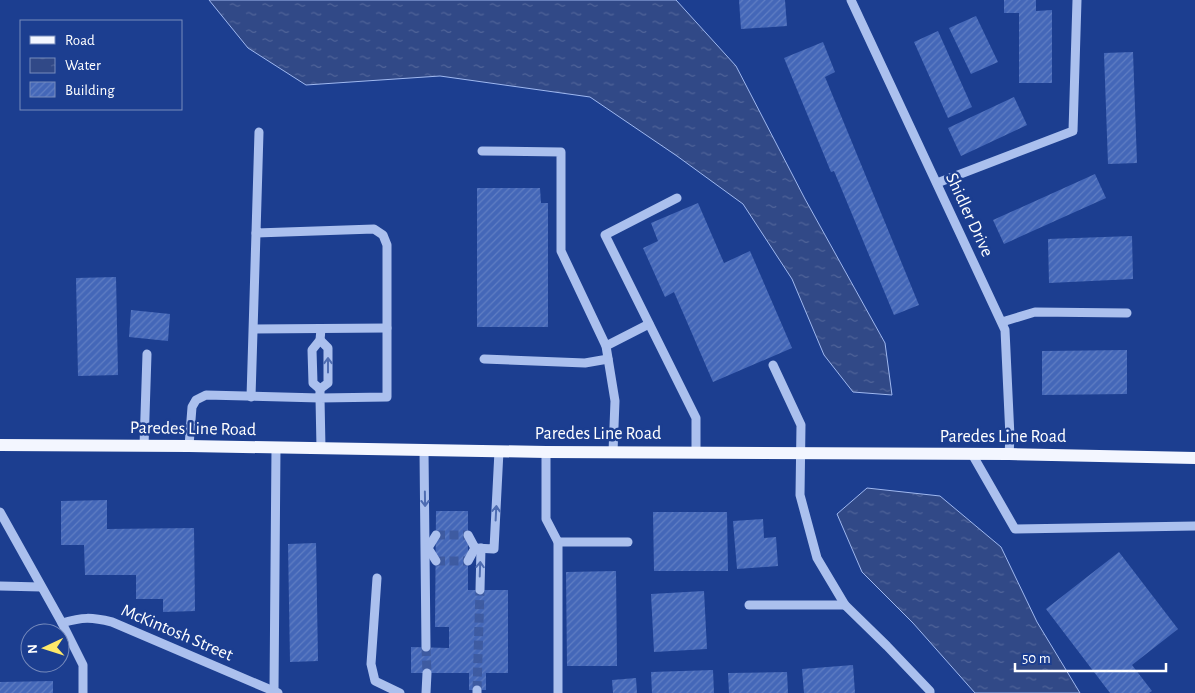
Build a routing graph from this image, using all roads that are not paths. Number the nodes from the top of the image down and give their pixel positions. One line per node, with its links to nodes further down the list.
1 (851, 0): 5 (street, Shidler Drive)
2 (1077, 0): 5 (street)
3 (259, 132): 7 (street)
4 (482, 151): 15 (street)
5 (937, 184): 9 (street, Shidler Drive)
6 (677, 198): 10 (street)
7 (256, 234): 11 (street); 12 (street)
8 (1127, 313): 9 (street)
9 (1002, 322): 34 (street, Shidler Drive)
10 (649, 324): 15 (street); 31 (street)
11 (387, 328): 13 (street); 20 (street)
12 (254, 329): 13 (street); 21 (street)
13 (321, 329): 14 (street)
14 (320, 340): 20 (street); 20 (street, one-way to 14)
15 (606, 346): 18 (street)
16 (147, 354): 23 (street)
17 (484, 359): 18 (street)
18 (608, 359): 30 (street)
19 (773, 365): 32 (street)
20 (320, 394): 21 (street); 26 (street)
21 (251, 396): 24 (street)
22 (0, 445): 23 (main road, Paredes Line Road)
23 (144, 446): 24 (main road, Paredes Line Road)
24 (189, 446): 25 (main road, Paredes Line Road)
25 (276, 448): 26 (main road, Paredes Line Road); 56 (street)
26 (321, 448): 27 (main road, Paredes Line Road)
27 (424, 450): 28 (main road, Paredes Line Road); 42 (street, one-way to 42)
28 (499, 451): 29 (main road, Paredes Line Road); 43 (street, one-way to 28)
29 (546, 452): 30 (main road, Paredes Line Road); 40 (street)
30 (613, 452): 31 (main road, Paredes Line Road)
31 (696, 452): 32 (main road, Paredes Line Road)
32 (801, 454): 33 (main road, Paredes Line Road); 51 (street)
33 (972, 454): 34 (main road, Paredes Line Road); 37 (street)
34 (1009, 454): 35 (main road, Paredes Line Road)
35 (1195, 458)
36 (0, 512): 48 (street)
37 (1195, 526)
38 (436, 535): 42 (street)
39 (468, 535): 43 (street)
40 (558, 542): 41 (street); 60 (street)
41 (628, 542)
42 (427, 548): 44 (street); 54 (street)
43 (478, 548): 45 (street); 49 (street, one-way to 43)
44 (436, 561)
45 (468, 561)
46 (377, 578): 58 (street)
47 (0, 586): 48 (street)
48 (41, 587): 52 (street)
49 (480, 590)
50 (749, 605): 51 (street)
51 (845, 605): 61 (street)
52 (62, 623): 56 (street, McKintosh Street)
53 (70, 639): 57 (street)
54 (426, 647)
55 (426, 673): 59 (street)
56 (276, 692)
57 (82, 693)
58 (400, 693)
59 (426, 693)
60 (558, 693)
61 (930, 693)

